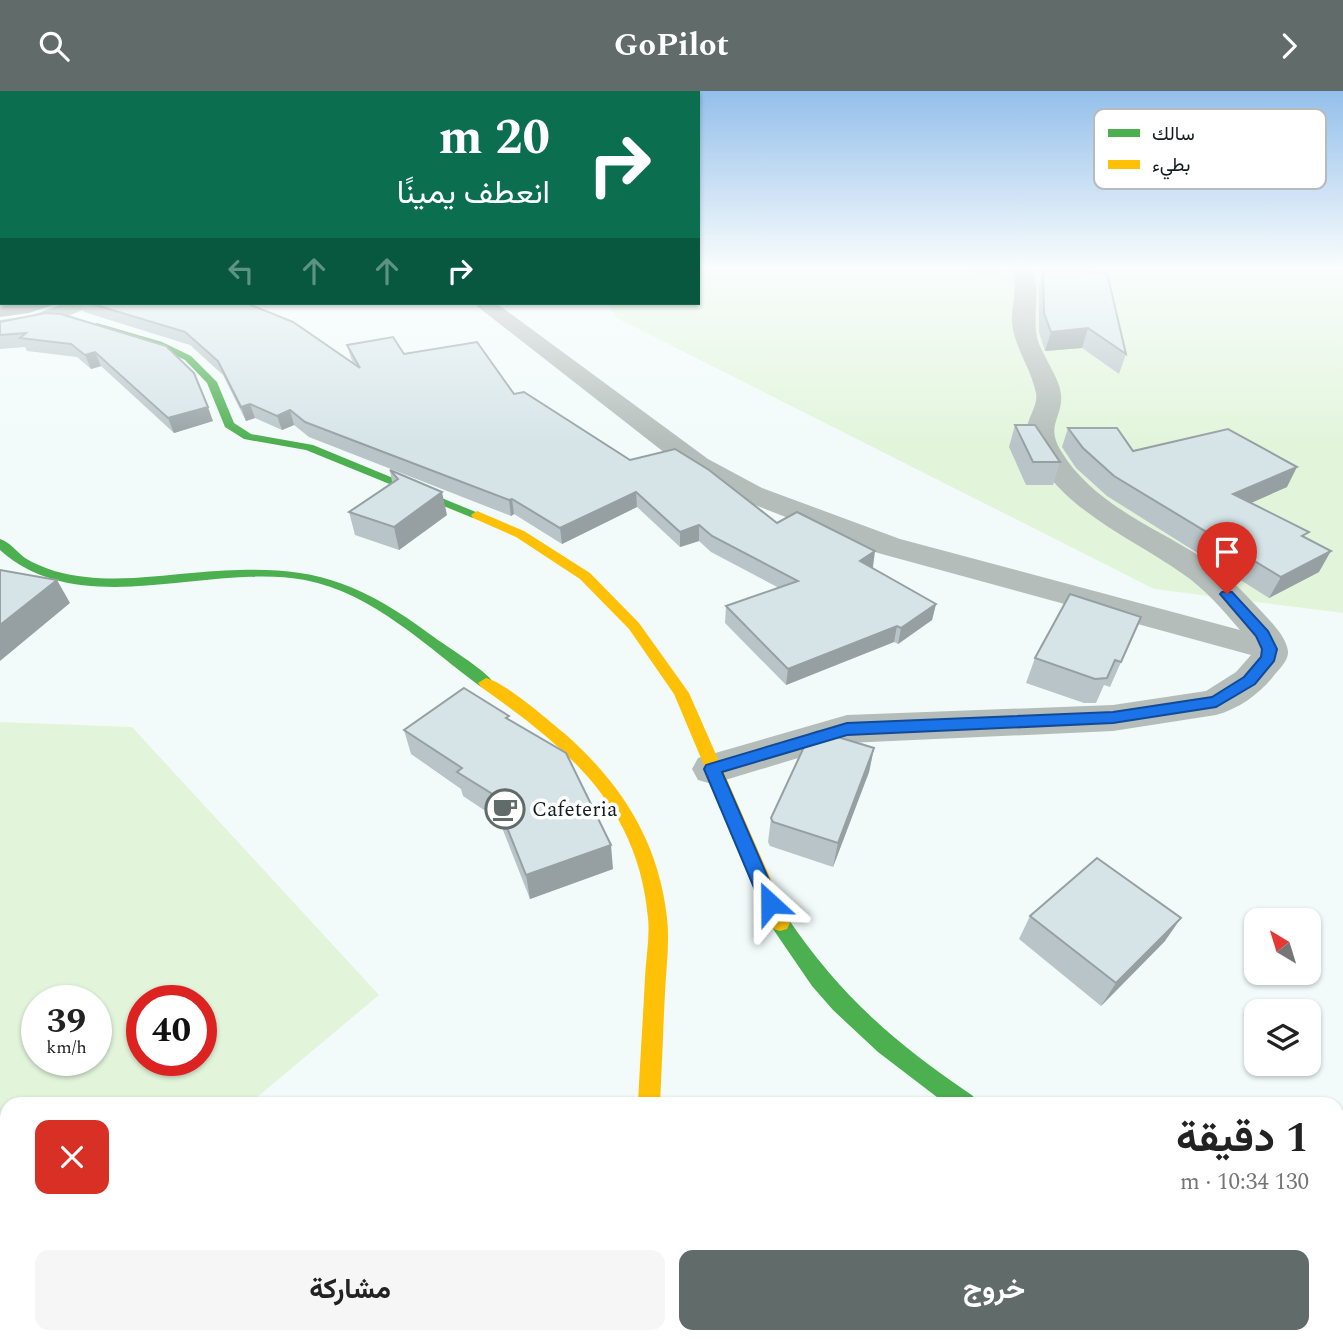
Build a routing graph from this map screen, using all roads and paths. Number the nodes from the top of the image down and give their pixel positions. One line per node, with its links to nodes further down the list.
1 (102, 327): 6 (street)
2 (518, 327): 5 (street)
3 (1024, 327): 5 (street)
4 (0, 543): 7 (street)
5 (1270, 649): 6 (street)
6 (712, 769): 8 (street)
7 (649, 1097)
8 (955, 1097)

